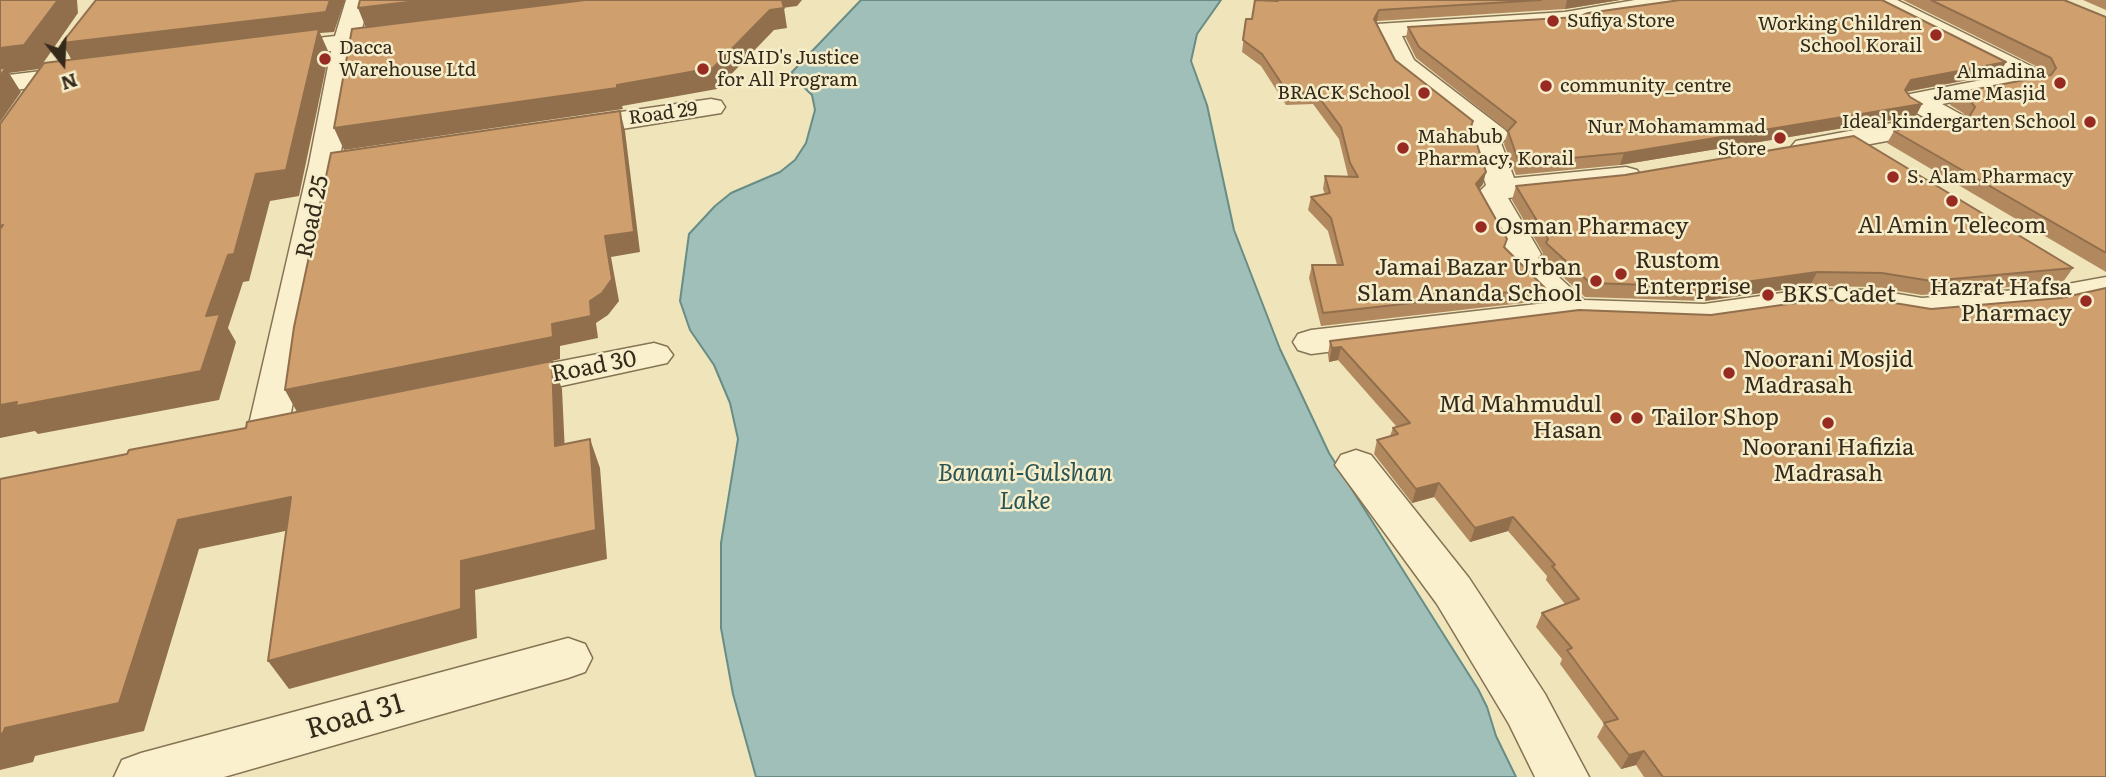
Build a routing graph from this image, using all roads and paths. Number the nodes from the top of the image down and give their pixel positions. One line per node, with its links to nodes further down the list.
1 (358, 0): 5 (street, Road 25)
2 (1686, 0): 18 (street)
3 (1878, 0): 14 (street)
4 (426, 32): 5 (street)
5 (346, 42): 6 (street); 26 (street, Road 25)
6 (251, 54)
7 (63, 56): 9 (street)
8 (102, 71): 9 (street)
9 (48, 78): 10 (street); 12 (street)
10 (0, 84)
11 (711, 107): 13 (street, Road 29)
12 (27, 108)
13 (545, 132)
14 (1855, 139): 15 (street); 16 (street)
15 (1777, 152)
16 (1889, 159)
17 (1659, 171): 18 (street)
18 (1503, 188): 21 (street)
19 (2066, 266): 20 (street)
20 (2104, 287): 21 (street)
21 (1574, 310): 22 (street)
22 (1311, 342)
23 (654, 355): 24 (street, Road 30)
24 (465, 393)
25 (307, 425): 26 (street)
26 (267, 433): 27 (street)
27 (227, 442)
28 (1356, 465): 31 (street)
29 (568, 658): 30 (street, Road 31)
30 (141, 777)
31 (1562, 777)

